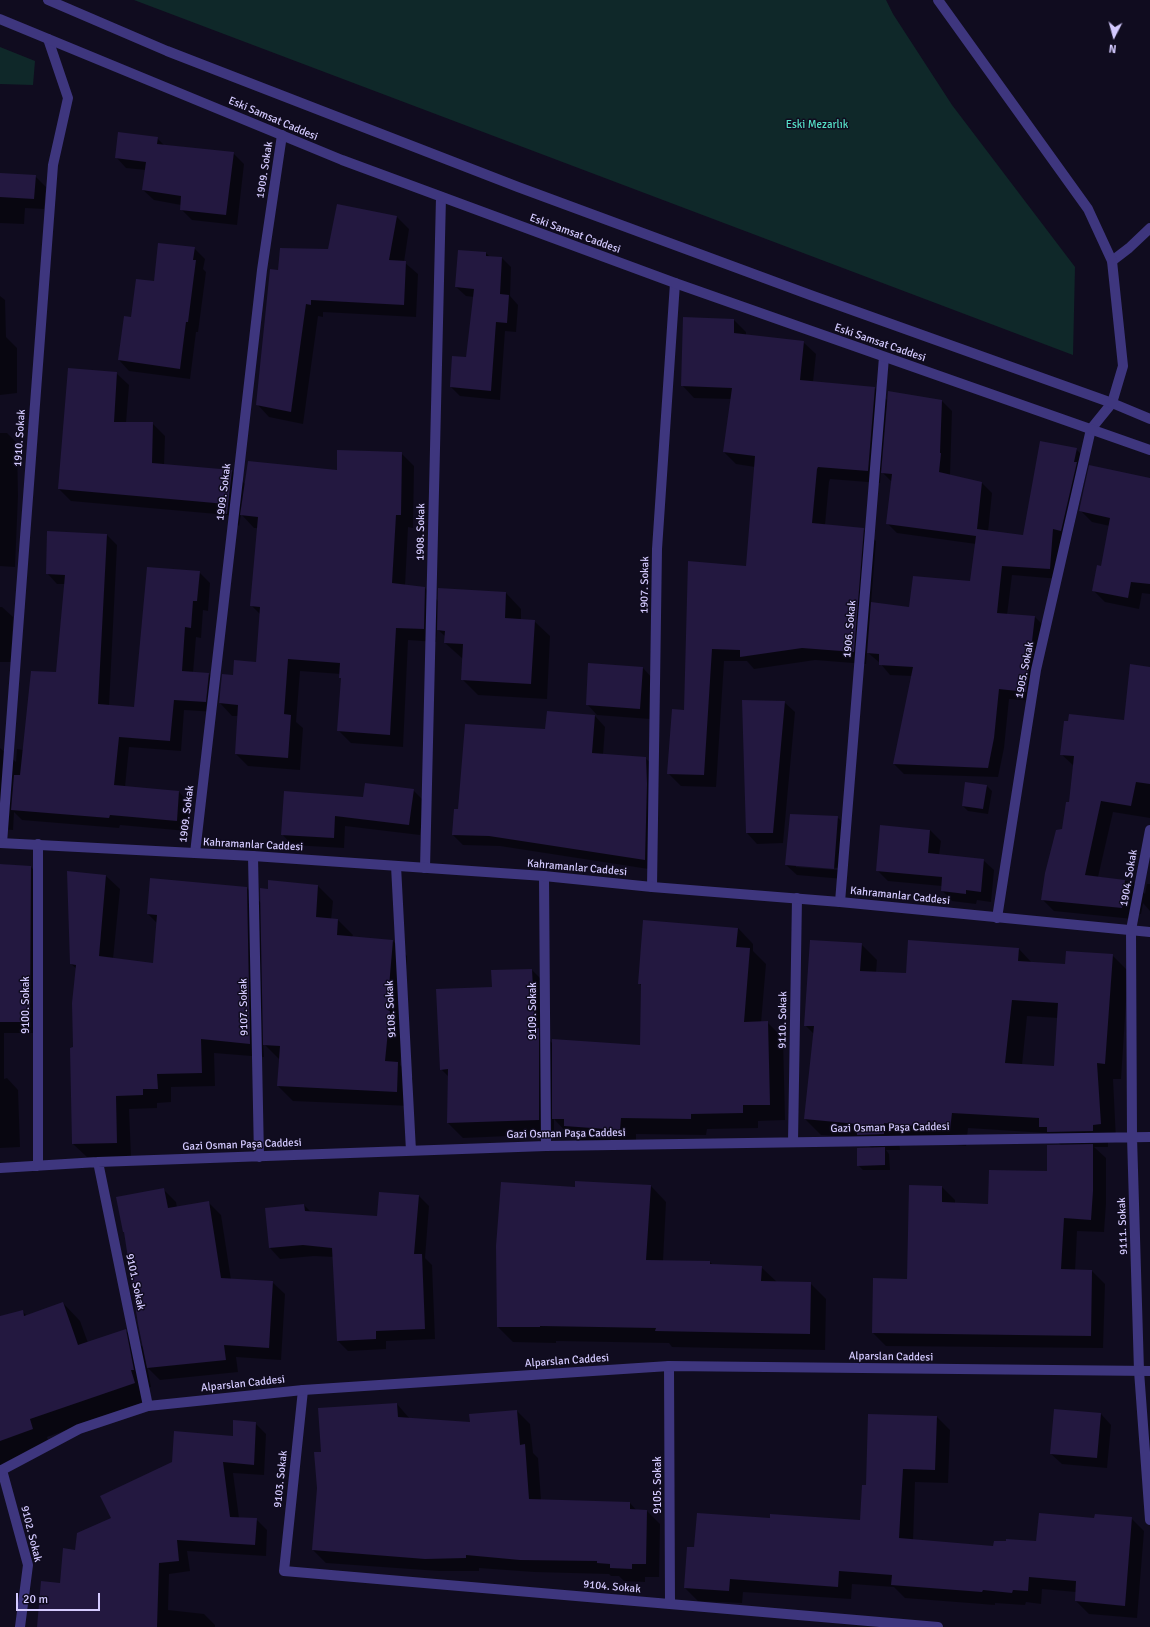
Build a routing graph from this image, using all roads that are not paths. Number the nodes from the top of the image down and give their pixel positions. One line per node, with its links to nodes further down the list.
1 (48, 0): 11 (street, Eski Samsat Caddesi)
2 (938, 0): 8 (street)
3 (0, 19): 4 (street, Eski Samsat Caddesi)
4 (48, 39): 5 (street, Eski Samsat Caddesi); 16 (street, 1910. Sokak)
5 (282, 135): 6 (street, Eski Samsat Caddesi); 18 (street, 1909. Sokak)
6 (441, 197): 9 (street, Eski Samsat Caddesi); 21 (street, 1908. Sokak)
7 (1150, 228): 8 (street)
8 (1112, 260): 11 (street)
9 (675, 283): 10 (street, Eski Samsat Caddesi); 23 (street, 1907. Sokak)
10 (884, 357): 13 (street, Eski Samsat Caddesi); 25 (street, 1906. Sokak)
11 (1112, 403): 12 (street, Eski Samsat Caddesi); 13 (street)
12 (1150, 419)
13 (1091, 429): 14 (street, Eski Samsat Caddesi); 26 (street, 1905. Sokak)
14 (1150, 450)
15 (1150, 830): 27 (street, 1904. Sokak)
16 (1, 843): 17 (street, Kahramanlar Caddesi)
17 (38, 844): 18 (street, Kahramanlar Caddesi); 36 (street, 9100. Sokak)
18 (195, 853): 19 (street, Kahramanlar Caddesi)
19 (253, 856): 20 (street, Kahramanlar Caddesi); 34 (street, 9107. Sokak)
20 (396, 866): 21 (street, Kahramanlar Caddesi); 33 (street, 9108. Sokak)
21 (425, 868): 22 (street, Kahramanlar Caddesi)
22 (544, 876): 23 (street, Kahramanlar Caddesi); 32 (street, 9109. Sokak)
23 (652, 887): 24 (street, Kahramanlar Caddesi)
24 (797, 898): 25 (street, Kahramanlar Caddesi); 31 (street, 9110. Sokak)
25 (840, 902): 26 (street, Kahramanlar Caddesi)
26 (997, 918): 27 (street, Kahramanlar Caddesi)
27 (1131, 930): 28 (street, Kahramanlar Caddesi); 29 (street, 9111. Sokak)
28 (1150, 932)
29 (1132, 1137): 30 (street, Gazi Osman Paşa Caddesi); 31 (street, Gazi Osman Paşa Caddesi); 39 (street, 9111. Sokak)
30 (1150, 1137)
31 (793, 1142): 32 (street, Gazi Osman Paşa Caddesi)
32 (546, 1146): 33 (street, Gazi Osman Paşa Caddesi)
33 (411, 1151): 34 (street, Gazi Osman Paşa Caddesi)
34 (259, 1157): 35 (street, Gazi Osman Paşa Caddesi)
35 (98, 1162): 36 (street, Gazi Osman Paşa Caddesi); 42 (street, 9101. Sokak)
36 (38, 1166): 37 (street, Gazi Osman Paşa Caddesi)
37 (0, 1168)
38 (669, 1366): 39 (street, Alparslan Caddesi); 41 (street, Alparslan Caddesi); 46 (street, 9105. Sokak)
39 (1139, 1371): 40 (street, Alparslan Caddesi); 44 (street, 9111. Sokak)
40 (1150, 1371)
41 (303, 1390): 42 (street, Alparslan Caddesi); 45 (street, 9103. Sokak)
42 (148, 1406): 43 (street, Alparslan Caddesi)
43 (1, 1471): 47 (street, 9102. Sokak)
44 (1150, 1520)
45 (284, 1571): 46 (street, 9104. Sokak)
46 (670, 1604): 48 (street, 9104. Sokak)
47 (20, 1627)
48 (938, 1627)

